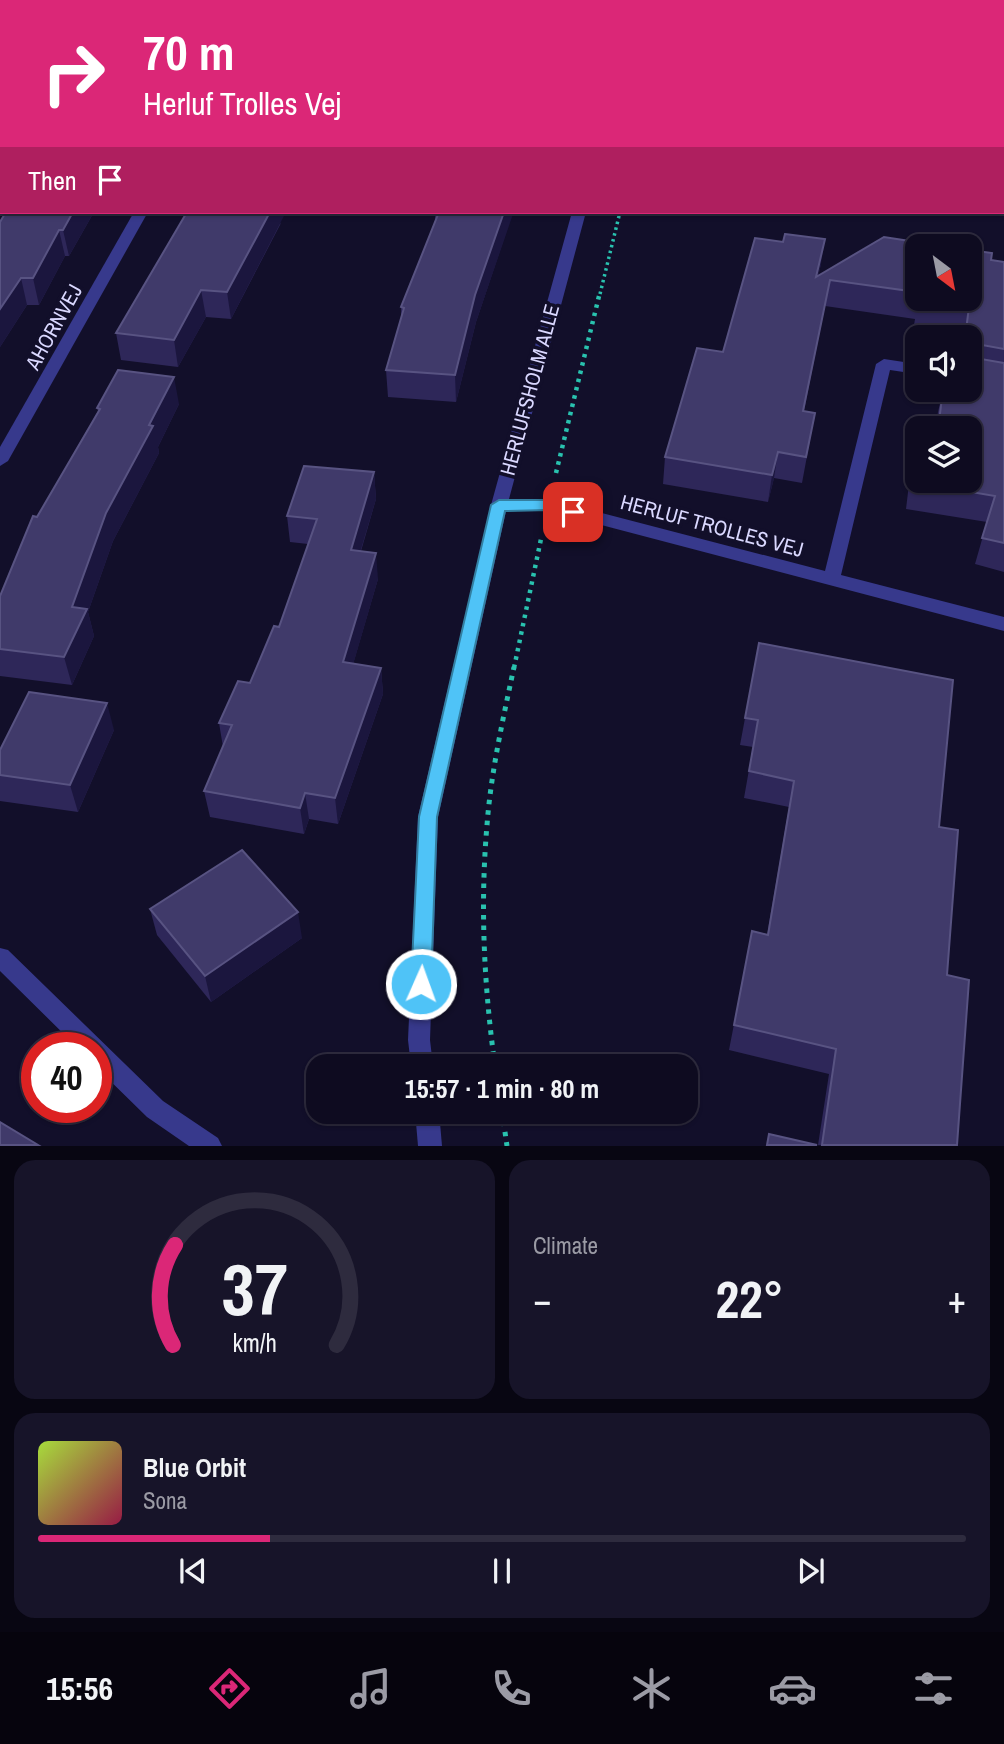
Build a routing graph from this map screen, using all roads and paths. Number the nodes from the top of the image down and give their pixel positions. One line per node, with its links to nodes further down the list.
1 (140, 214): 5 (street, AHORNVEJ)
2 (578, 214): 6 (street, HERLUFSHOLM ALLE)
3 (620, 214): 7 (path)
4 (905, 367): 8 (street)
5 (0, 461)
6 (499, 505): 7 (street, HERLUF TROLLES VEJ); 12 (street, HERLUFSHOLM ALLE)
7 (548, 505): 8 (street, HERLUF TROLLES VEJ); 13 (path)
8 (831, 581): 9 (street, HERLUF TROLLES VEJ)
9 (1004, 624)
10 (0, 957): 11 (street)
11 (77, 1032)
12 (421, 1054)
13 (493, 1054)
14 (112, 1067): 17 (street)
15 (428, 1124): 18 (street)
16 (504, 1124): 19 (path)
17 (210, 1146)
18 (430, 1146)
19 (507, 1146)

